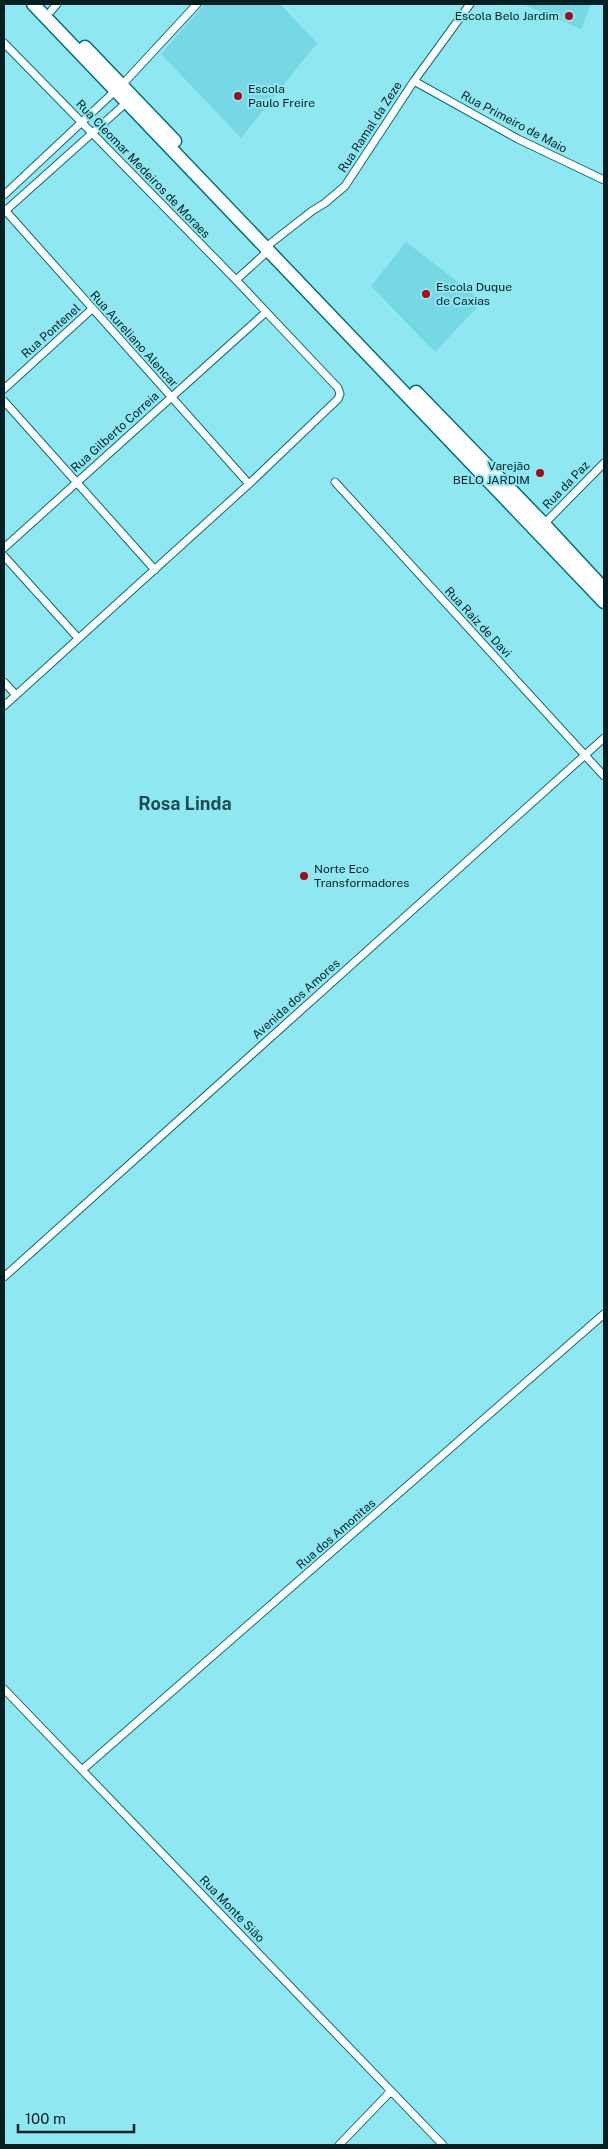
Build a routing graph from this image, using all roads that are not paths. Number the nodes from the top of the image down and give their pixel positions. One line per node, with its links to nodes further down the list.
1 (33, 4): 7 (highway)
2 (197, 4): 7 (street)
3 (470, 4): 6 (street, Rua Ramal da Zeze)
4 (50, 6): 7 (highway)
5 (4, 43): 9 (street, Rua Cleomar Medeiros de Moraes)
6 (414, 81): 11 (street, Rua Primeiro de Maio); 14 (street, Rua Ramal da Zeze)
7 (119, 88): 8 (highway); 9 (street); 14 (highway)
8 (126, 103): 10 (street); 14 (highway)
9 (82, 122): 10 (street, Rua Cleomar Medeiros de Moraes); 12 (street)
10 (93, 133): 13 (street); 15 (street, Rua Cleomar Medeiros de Moraes)
11 (604, 180)
12 (4, 194)
13 (4, 210): 16 (street, Rua Aureliano Alencar)
14 (269, 247): 15 (street, Rua Ramal da Zeze); 25 (highway); 30 (highway)
15 (236, 280): 17 (street, Rua Cleomar Medeiros de Moraes)
16 (92, 309): 18 (street, Rua Pontenel); 19 (street, Rua Aureliano Alencar)
17 (265, 313): 19 (street, Rua Gilberto Correia); 24 (street)
18 (4, 389)
19 (171, 396): 23 (street, Rua Gilberto Correia); 24 (street, Rua Aureliano Alencar)
20 (4, 401): 23 (street)
21 (604, 463): 25 (street, Rua da Paz)
22 (334, 482): 36 (street, Rua Raíz de Davi)
23 (76, 483): 26 (street, Rua Gilberto Correia); 28 (street)
24 (249, 484): 28 (street)
25 (544, 524): 29 (highway)
26 (4, 548)
27 (4, 556): 31 (street)
28 (155, 570): 31 (street)
29 (603, 585)
30 (604, 602)
31 (78, 638): 33 (street)
32 (4, 682): 33 (street)
33 (16, 695): 34 (street)
34 (4, 706)
35 (604, 738): 36 (street, Avenida dos Amores)
36 (585, 755): 37 (street, Rua Raíz de Davi); 38 (street, Avenida dos Amores)
37 (604, 776)
38 (4, 1277)
39 (604, 1314): 41 (street, Rua dos Amonitas)
40 (4, 1689): 41 (street, Rua Monte Sião)
41 (82, 1770): 42 (street, Rua Monte Sião)
42 (391, 2091): 43 (street); 44 (street, Rua Monte Sião)
43 (338, 2145)
44 (443, 2145)

